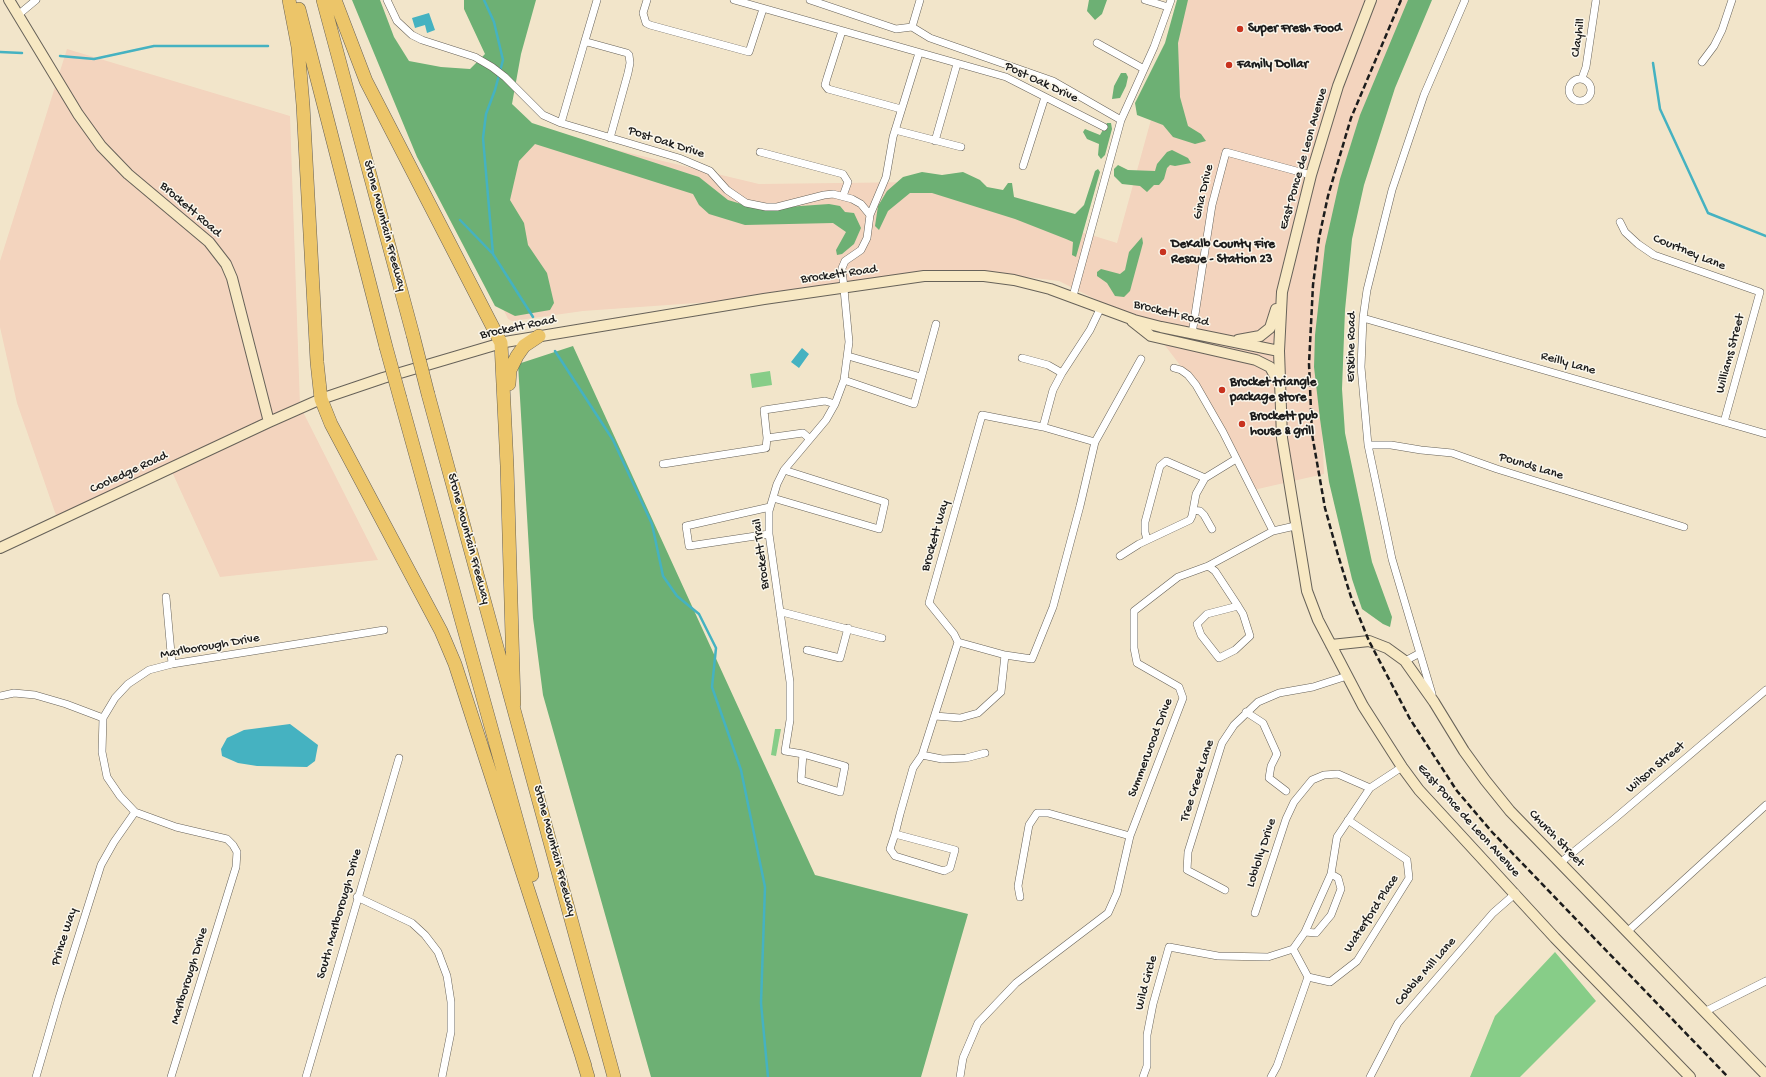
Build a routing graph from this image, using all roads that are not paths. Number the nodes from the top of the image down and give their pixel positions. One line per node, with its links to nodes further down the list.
1 (9, 0): 20 (street, Brockett Road)
2 (36, 0): 20 (street)
3 (289, 0): 66 (highway)
4 (296, 0): 139 (highway, Stone Mountain Freeway, bridge)
5 (323, 0): 110 (highway, Stone Mountain Freeway, bridge)
6 (335, 0): 56 (highway)
7 (387, 0): 33 (street, Post Oak Drive)
8 (597, 0): 24 (street)
9 (647, 0): 19 (street)
10 (734, 0): 19 (street, Post Oak Drive)
11 (810, 0): 21 (street)
12 (920, 0): 21 (street)
13 (1145, 0): 18 (street)
14 (1371, 0): 41 (street, East Ponce de Leon Avenue)
15 (1465, 0): 51 (street, Erskine Road)
16 (1596, 0): 29 (street, Clayhill)
17 (1732, 0): 26 (street)
18 (1170, 4): 28 (street)
19 (763, 9): 22 (street, Post Oak Drive)
20 (18, 15): 69 (street, Brockett Road)
21 (912, 27): 32 (street)
22 (842, 31): 25 (street, Post Oak Drive); 31 (street)
23 (1097, 43): 28 (street)
24 (584, 44): 33 (street); 36 (street, Post Oak Drive)
25 (919, 53): 27 (street, Post Oak Drive); 31 (street)
26 (1702, 62)
27 (957, 64): 30 (street, Post Oak Drive); 37 (street)
28 (1144, 69): 32 (street)
29 (1582, 78)
30 (1045, 97): 34 (street, Post Oak Drive); 40 (street)
31 (901, 109): 35 (street)
32 (1121, 120): 48 (street)
33 (561, 123): 36 (street, Post Oak Drive)
34 (1104, 127)
35 (895, 130): 37 (street); 43 (street)
36 (610, 138): 42 (street, Post Oak Drive)
37 (935, 140): 38 (street)
38 (961, 147)
39 (760, 152): 42 (street)
40 (1023, 166)
41 (1311, 175): 46 (street, East Ponce de Leon Avenue); 53 (street, Gina Drive)
42 (843, 196): 43 (street, Post Oak Drive)
43 (870, 214): 45 (street)
44 (1620, 222): 47 (street, Courtney Lane)
45 (843, 288): 48 (street, Brockett Road); 54 (street, Brockett Road); 58 (street, Brockett Trail)
46 (1282, 292): 55 (street); 57 (street, East Ponce de Leon Avenue)
47 (1760, 292): 70 (street, Williams Street)
48 (1073, 296): 49 (street, Brockett Road)
49 (1100, 306): 50 (street, Brockett Road); 62 (street)
50 (1128, 317): 53 (street, Brockett Road); 65 (street)
51 (1363, 318): 70 (street, Reilly Lane); 76 (street, Erskine Road)
52 (936, 324): 63 (street)
53 (1192, 334): 55 (street, Brockett Road)
54 (539, 336): 56 (street, Brockett Road); 68 (highway)
55 (1228, 341): 57 (street, Brockett Road)
56 (501, 343): 66 (street, Brockett Road); 68 (highway)
57 (1279, 351): 65 (street, East Ponce de Leon Avenue)
58 (848, 356): 63 (street); 64 (street, Brockett Trail)
59 (1022, 358): 62 (street)
60 (1141, 358): 75 (street)
61 (1174, 368): 77 (street)
62 (1062, 373): 71 (street)
63 (922, 377): 64 (street)
64 (844, 380): 67 (street, Brockett Trail)
65 (1280, 386): 84 (street, East Ponce de Leon Avenue)
66 (321, 399): 69 (street, Brockett Road); 139 (highway)
67 (835, 404): 73 (street); 74 (street, Brockett Trail)
68 (505, 420): 110 (highway)
69 (269, 422): 90 (street, Cooledge Road)
70 (1724, 422): 72 (street, Reilly Lane)
71 (1043, 427): 75 (street, Brockett Way); 99 (street, Brockett Way)
72 (1766, 434)
73 (767, 438): 74 (street); 78 (street)
74 (810, 439): 79 (street, Brockett Trail)
75 (1095, 442): 103 (street)
76 (1368, 445): 85 (street, Pounds Lane); 102 (street, Erskine Road)
77 (1236, 459): 80 (street); 87 (street)
78 (663, 464)
79 (784, 470): 81 (street, Brockett Trail); 81 (street)
80 (1205, 478): 83 (street); 89 (street)
81 (773, 498): 82 (street, Brockett Trail)
82 (770, 507): 88 (street, Brockett Trail); 88 (street)
83 (1193, 510): 86 (street); 89 (street)
84 (1295, 526): 87 (street, Summerwood Drive); 100 (street, East Ponce de Leon Avenue)
85 (1684, 527)
86 (1212, 529)
87 (1274, 530): 92 (street, Summerwood Drive)
88 (769, 534): 95 (street, Brockett Trail)
89 (1147, 540): 91 (street)
90 (0, 548)
91 (1120, 556)
92 (1208, 566): 94 (street); 125 (street, Summerwood Drive)
93 (166, 597): 105 (street)
94 (1238, 606): 94 (street)
95 (782, 612): 96 (street); 115 (street, Brockett Trail)
96 (848, 628): 98 (street); 101 (street)
97 (384, 630): 105 (street, Marlborough Drive)
98 (882, 638)
99 (958, 642): 103 (street); 112 (street)
100 (1331, 645): 104 (street, Church Street); 106 (street, East Ponce de Leon Avenue)
101 (807, 650)
102 (1420, 654): 104 (street); 109 (street, Erskine Road)
103 (1005, 656): 112 (street)
104 (1405, 661): 109 (street, Church Street)
105 (172, 664): 113 (street, Marlborough Drive)
106 (1347, 676): 111 (street, Tree Creek Lane); 118 (street, East Ponce de Leon Avenue)
107 (1766, 690): 126 (street, Wilson Street)
108 (0, 696): 113 (street)
109 (1434, 702): 126 (street, Church Street)
110 (514, 704): 145 (highway, Stone Mountain Freeway)
111 (1246, 712): 120 (street); 128 (street, Tree Creek Lane)
112 (935, 716): 116 (street)
113 (103, 718): 122 (street, Marlborough Drive)
114 (985, 753): 116 (street)
115 (803, 754): 115 (street, Brockett Trail)
116 (922, 755): 124 (street)
117 (399, 758): 130 (street, South Marlborough Drive)
118 (1402, 767): 119 (street); 129 (street, East Ponce de Leon Avenue)
119 (1370, 788): 123 (street); 132 (street, Loblolly Drive)
120 (1286, 791)
121 (1766, 805): 133 (street)
122 (135, 812): 141 (street, Prince Way); 142 (street, Marlborough Drive)
123 (1348, 820): 127 (street); 136 (street, Waterford Place)
124 (894, 834): 124 (street)
125 (1130, 836): 131 (street); 146 (street, Summerwood Drive)
126 (1560, 862): 133 (street, Church Street)
127 (1331, 874): 134 (street); 134 (street)
128 (1225, 890)
129 (1516, 893): 149 (street, Cobble Mill Lane); 150 (street, East Ponce de Leon Avenue)
130 (357, 897): 143 (street, South Marlborough Drive); 144 (street)
131 (1020, 897)
132 (1255, 913)
133 (1628, 931): 138 (street, Church Street)
134 (1305, 932): 135 (street)
135 (1293, 949): 136 (street); 147 (street, Wild Circle)
136 (1308, 977): 148 (street)
137 (1766, 982): 138 (street)
138 (1706, 1012): 140 (street, Church Street)
139 (586, 1072)
140 (1766, 1074)
141 (36, 1077)
142 (171, 1077)
143 (306, 1077)
144 (442, 1077)
145 (614, 1077)
146 (960, 1077)
147 (1143, 1077)
148 (1271, 1077)
149 (1370, 1077)
150 (1690, 1077)

